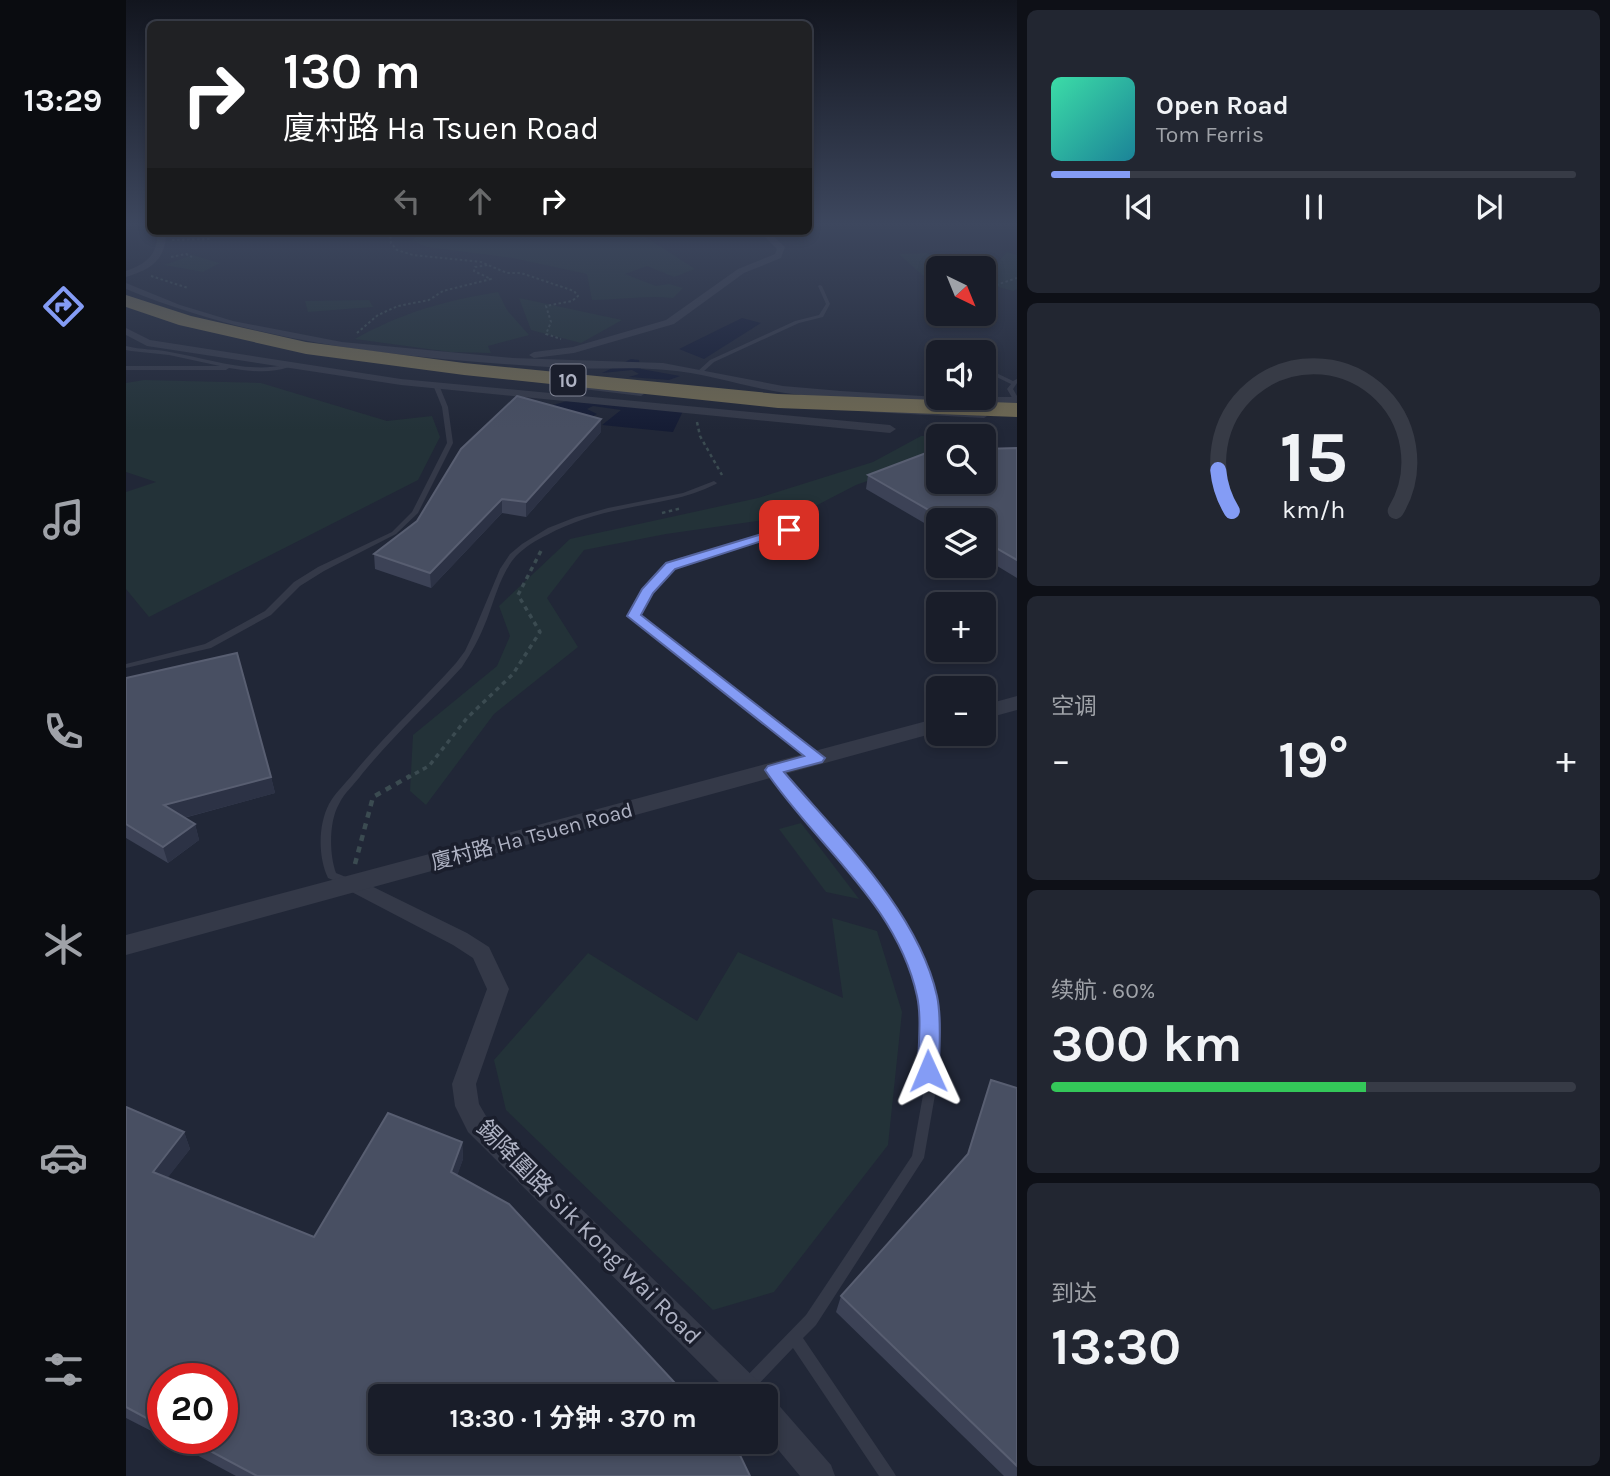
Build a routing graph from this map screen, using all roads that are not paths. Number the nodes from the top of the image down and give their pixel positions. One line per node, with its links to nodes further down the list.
1 (141, 292): 8 (street)
2 (712, 292): 8 (street)
3 (823, 292): 13 (lane)
4 (126, 301): 20 (highway, 10)
5 (126, 314): 21 (highway, 10)
6 (126, 331): 10 (street)
7 (126, 348): 12 (lane)
8 (514, 360): 9 (street)
9 (569, 365): 13 (street); 17 (street)
10 (286, 366): 12 (lane); 16 (street)
11 (126, 368): 12 (lane)
12 (238, 368)
13 (700, 372): 19 (street)
14 (996, 374): 15 (lane)
15 (1015, 381): 19 (lane)
16 (436, 385): 18 (street); 25 (lane)
17 (577, 387): 18 (street); 21 (lane)
18 (564, 397): 22 (street)
19 (1016, 400)
20 (1017, 410)
21 (1017, 418)
22 (890, 429)
23 (714, 483): 31 (lane)
24 (789, 530): 29 (lane)
25 (126, 666)
26 (1017, 703): 27 (street)
27 (996, 709)
28 (926, 727): 29 (street, 廈村路 Ha Tsuen Road)
29 (816, 758): 30 (street, 廈村路 Ha Tsuen Road)
30 (773, 770): 31 (street, 廈村路 Ha Tsuen Road); 33 (lane)
31 (353, 884): 32 (street, 廈村路 Ha Tsuen Road); 34 (street, 錫降圍路 Sik Kong Wai Road)
32 (126, 945)
33 (794, 1338): 35 (lane); 38 (lane)
34 (740, 1384)
35 (763, 1384)
36 (778, 1426): 37 (street, 錫降圍路 Sik Kong Wai Road)
37 (820, 1476)
38 (888, 1476)

